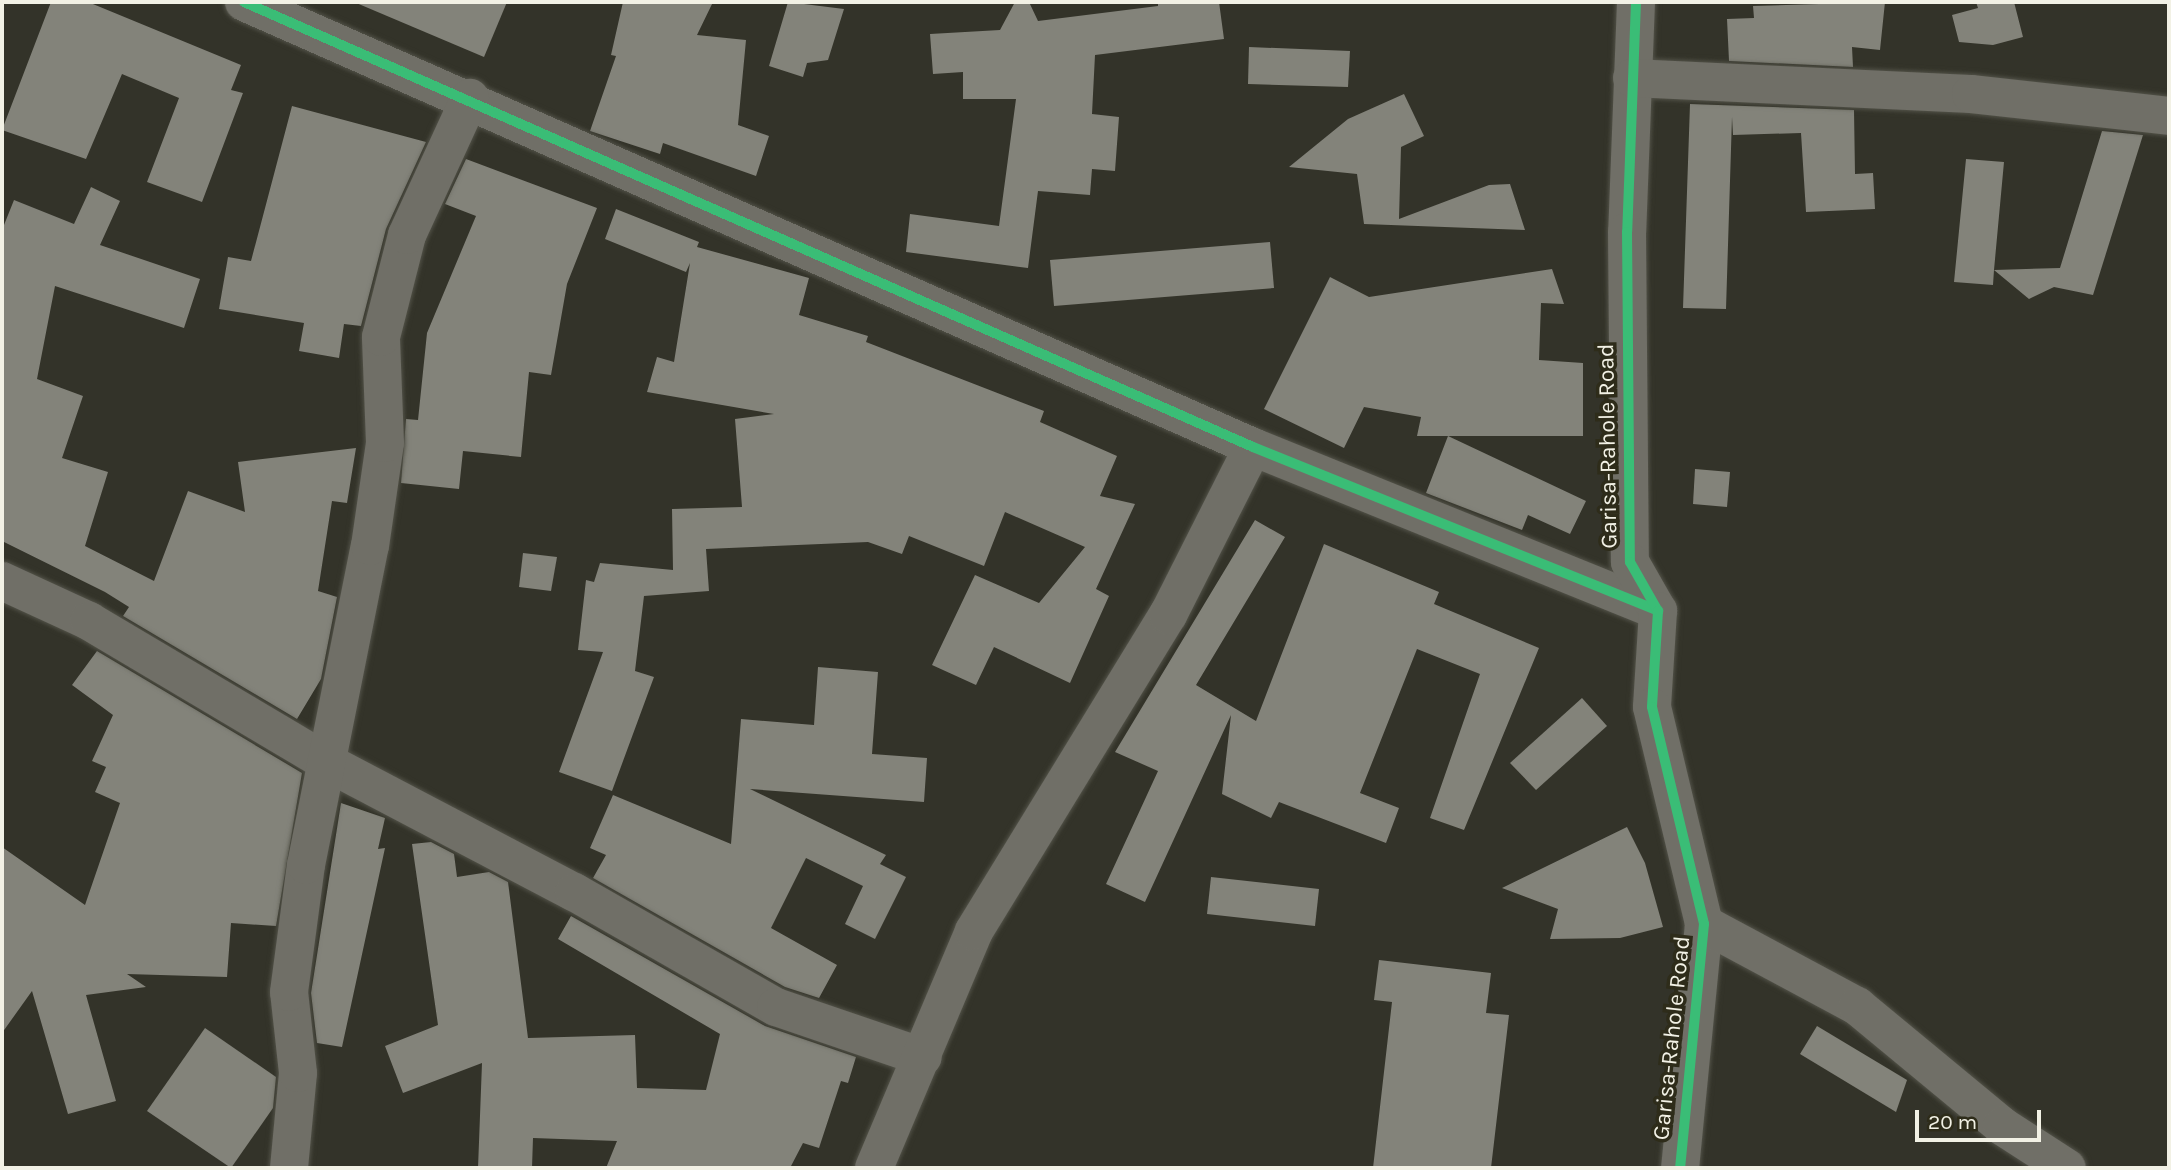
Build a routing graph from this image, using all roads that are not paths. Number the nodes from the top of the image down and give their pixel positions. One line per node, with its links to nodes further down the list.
1 (244, 2): 4 (street)
2 (1636, 2): 3 (street, Garisa-Rahole Road)
3 (1632, 78): 5 (street); 8 (street, Garisa-Rahole Road)
4 (470, 98): 6 (street); 9 (street)
5 (2169, 116)
6 (1253, 447): 8 (street); 11 (street)
7 (2, 580): 9 (street)
8 (1658, 611): 10 (street, Garisa-Rahole Road)
9 (328, 763): 11 (street); 12 (street)
10 (1704, 924): 14 (street, Garisa-Rahole Road); 15 (street)
11 (923, 1057): 13 (street)
12 (289, 1168)
13 (874, 1168)
14 (1680, 1168)
15 (2067, 1168)

